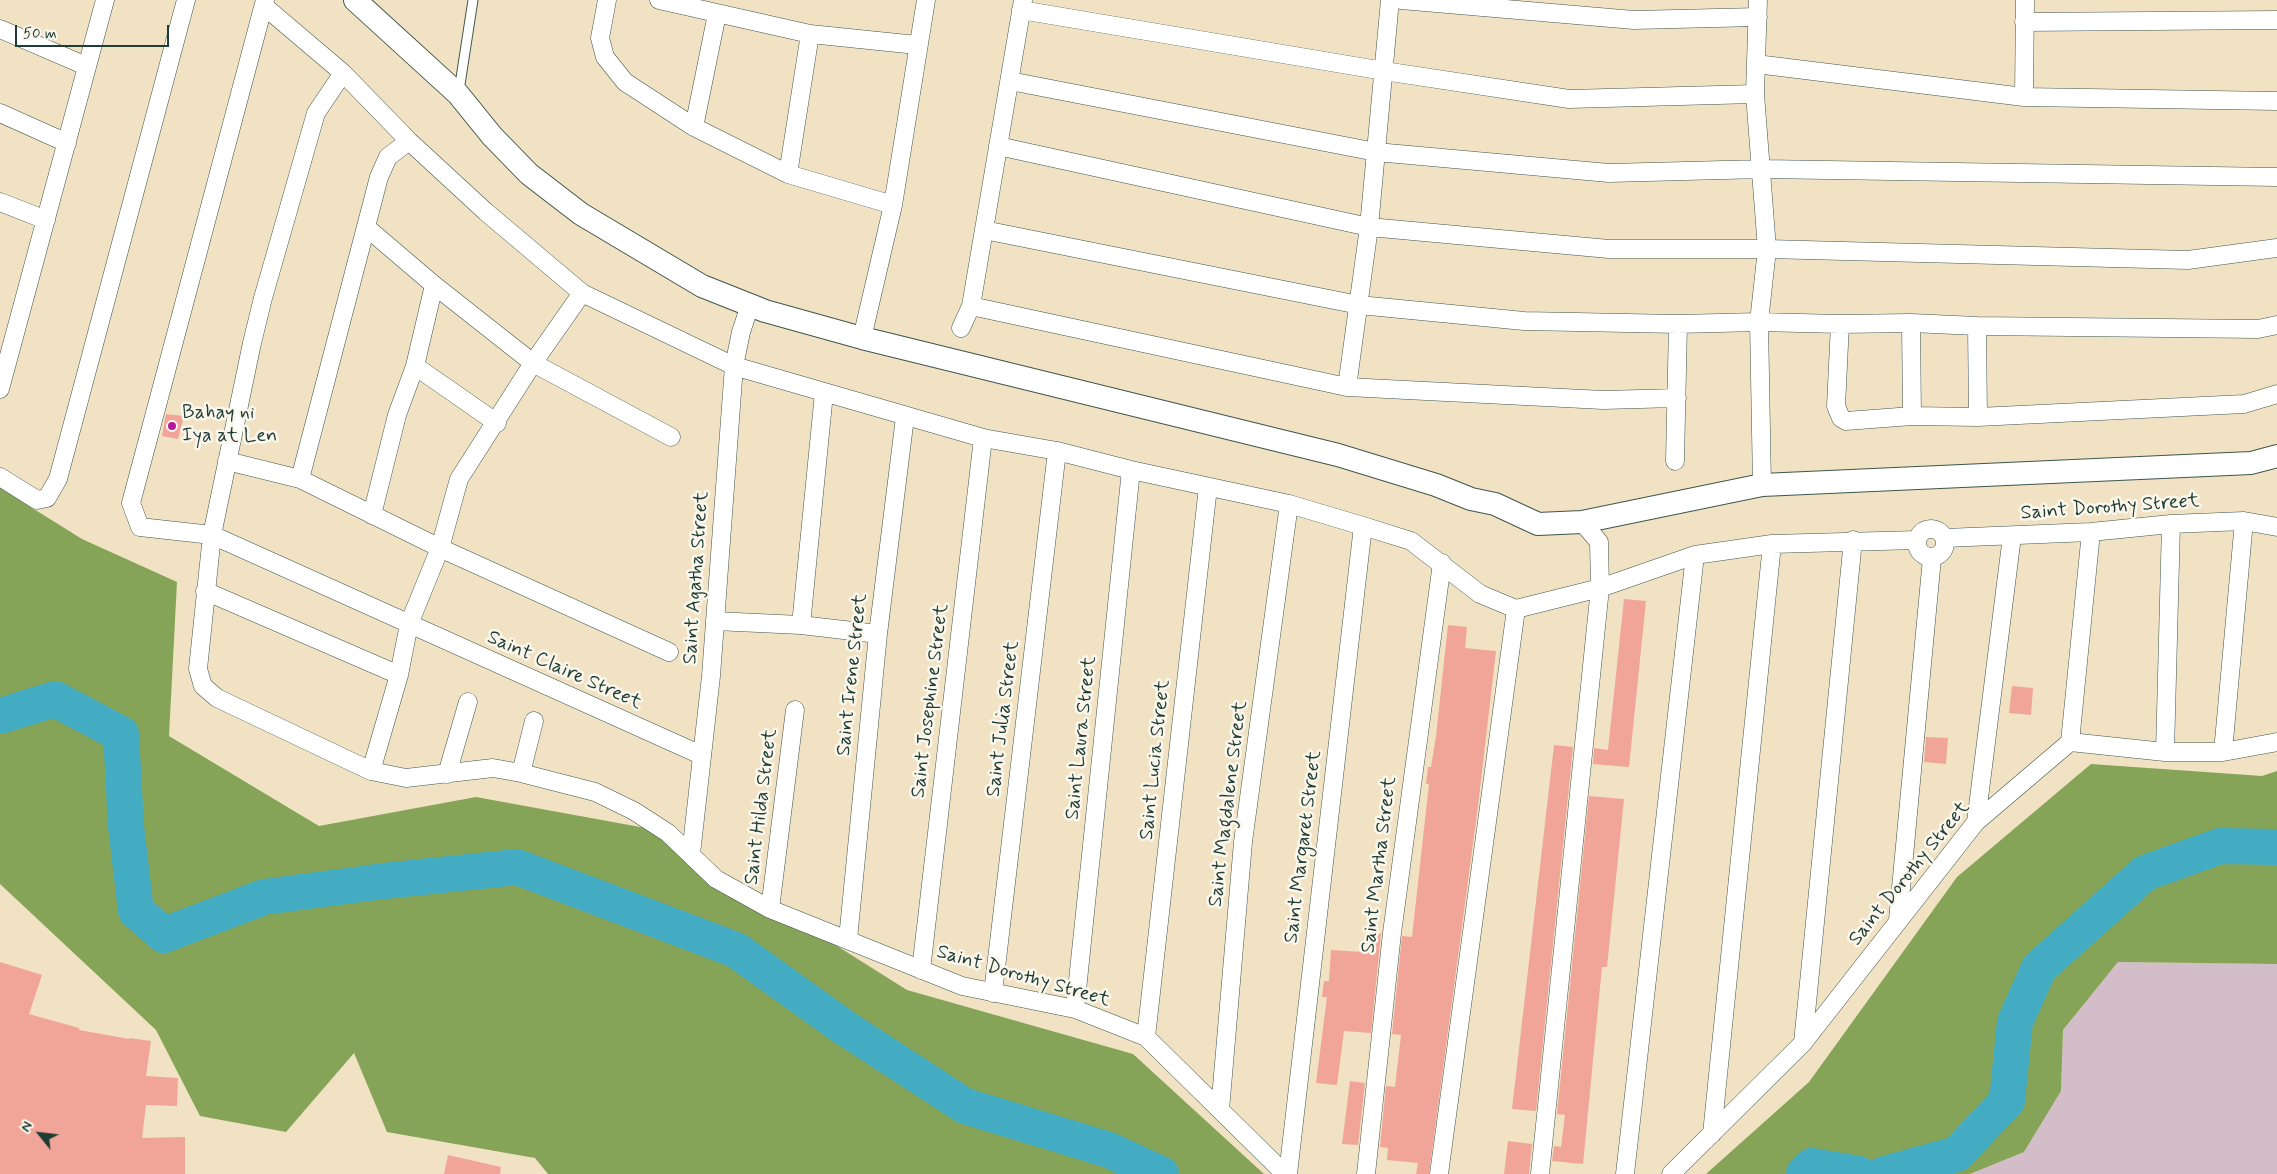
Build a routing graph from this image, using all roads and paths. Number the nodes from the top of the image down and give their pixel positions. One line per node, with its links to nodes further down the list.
1 (105, 0): 22 (street)
2 (186, 0): 81 (street)
3 (355, 0): 26 (street)
4 (473, 0): 26 (lane)
5 (607, 0): 31 (street)
6 (659, 0): 15 (street)
7 (926, 0): 20 (street)
8 (1390, 0): 23 (street)
9 (1401, 0): 12 (street)
10 (2025, 0): 17 (street)
11 (264, 3): 24 (street); 93 (street, Saint Claire Street)
12 (1466, 3): 14 (street)
13 (1022, 5): 23 (street); 25 (street)
14 (1758, 8): 21 (street)
15 (717, 14): 19 (street); 31 (street)
16 (2277, 20): 17 (street)
17 (2024, 22): 28 (street)
18 (0, 29): 22 (street)
19 (810, 34): 20 (street); 37 (street)
20 (917, 44): 40 (street)
21 (1756, 64): 27 (street); 28 (street)
22 (86, 66): 33 (street)
23 (1384, 71): 27 (street); 35 (street)
24 (343, 73): 32 (street); 76 (street, Saint Dorothy Street)
25 (1010, 81): 34 (street); 35 (street)
26 (458, 94): 49 (street)
27 (1755, 94): 36 (street)
28 (2024, 97): 29 (street)
29 (2277, 101)
30 (0, 113): 33 (street)
31 (694, 127): 37 (street)
32 (409, 142): 43 (street); 48 (street)
33 (67, 143): 41 (street)
34 (998, 146): 42 (street); 44 (street)
35 (1376, 152): 36 (street); 42 (street)
36 (1762, 168): 38 (street); 46 (street)
37 (788, 174): 40 (street)
38 (2277, 177)
39 (0, 202): 41 (street)
40 (893, 205): 59 (street)
41 (46, 220): 64 (street)
42 (1369, 226): 46 (street); 50 (street)
43 (366, 227): 47 (street); 82 (street)
44 (984, 230): 50 (street); 51 (street)
45 (2277, 248): 46 (street)
46 (1767, 249): 52 (street)
47 (434, 285): 60 (street); 61 (street)
48 (582, 293): 60 (street); 62 (street)
49 (750, 305): 59 (street); 62 (street, Saint Agatha Street)
50 (1359, 305): 54 (street); 63 (street)
51 (971, 306): 58 (street); 63 (street)
52 (1759, 322): 54 (street); 55 (street); 83 (street)
53 (1911, 323): 55 (street); 57 (street); 68 (street)
54 (1678, 324): 67 (street)
55 (1840, 324): 68 (street)
56 (2277, 325): 57 (street)
57 (1977, 326): 69 (street)
58 (961, 328)
59 (862, 338): 88 (street)
60 (533, 362): 71 (street); 72 (street)
61 (415, 366): 71 (street); 86 (street)
62 (734, 366): 65 (street); 106 (street, Saint Agatha Street)
63 (1347, 387): 67 (street)
64 (0, 389)
65 (824, 393): 70 (street); 108 (street)
66 (2277, 394): 69 (street)
67 (1677, 398): 77 (street)
68 (1912, 416): 69 (street)
69 (1978, 416)
70 (905, 417): 73 (street); 109 (street, Saint Irene Street)
71 (496, 422): 99 (street)
72 (671, 437)
73 (983, 438): 74 (street); 128 (street, Saint Josephine Street)
74 (1057, 450): 80 (street); 129 (street, Saint Julia Street)
75 (2277, 456): 78 (street)
76 (227, 461): 82 (street); 93 (street, Saint Dorothy Street)
77 (1675, 461)
78 (2251, 463): 79 (street); 83 (street)
79 (2277, 469)
80 (1131, 470): 84 (street); 130 (street, Saint Laura Street)
81 (0, 477)
82 (300, 479): 86 (street)
83 (1762, 485): 88 (street)
84 (1208, 487): 85 (street); 131 (street, Saint Lucia Street)
85 (1289, 504): 90 (street); 133 (street, Saint Magdalene Street)
86 (372, 515): 99 (street)
87 (2244, 521): 89 (street, Saint Dorothy Street); 91 (street, Saint Dorothy Street); 118 (street)
88 (1582, 522): 103 (street)
89 (2170, 524): 92 (street, Saint Dorothy Street); 117 (street)
90 (1363, 526): 102 (street); 135 (street, Saint Margaret Street)
91 (2277, 527)
92 (2091, 532): 94 (street, Saint Dorothy Street); 115 (street)
93 (212, 534): 104 (street, Saint Dorothy Street); 107 (street, Saint Claire Street)
94 (2012, 536): 95 (street, Saint Dorothy Street); 123 (street)
95 (1945, 538): 97 (street); 101 (street)
96 (1853, 540): 97 (street); 98 (street); 132 (street)
97 (1917, 540): 101 (street)
98 (1772, 544): 100 (street); 134 (street)
99 (440, 548): 107 (street); 110 (street)
100 (1695, 555): 103 (street); 139 (street)
101 (1932, 558): 126 (street)
102 (1442, 563): 105 (street); 136 (street, Saint Martha Street)
103 (1600, 588): 105 (street); 138 (street)
104 (205, 591): 111 (street); 120 (street, Saint Dorothy Street)
105 (1516, 608): 137 (street)
106 (715, 621): 108 (street); 119 (street, Saint Agatha Street)
107 (409, 624): 111 (street); 119 (street, Saint Claire Street)
108 (801, 626): 109 (street)
109 (878, 634): 127 (street, Saint Irene Street)
110 (669, 652)
111 (399, 676): 120 (street)
112 (468, 702): 122 (street)
113 (796, 710): 125 (street, Saint Hilda Street)
114 (534, 721): 121 (street)
115 (2070, 742): 117 (street); 123 (street, Saint Dorothy Street)
116 (2277, 742): 118 (street)
117 (2164, 752): 118 (street)
118 (2223, 752)
119 (701, 756): 124 (street, Saint Agatha Street)
120 (371, 771): 122 (street, Saint Dorothy Street)
121 (521, 773): 122 (street, Saint Dorothy Street); 124 (street, Saint Dorothy Street)
122 (448, 774)
123 (1976, 822): 126 (street, Saint Dorothy Street)
124 (691, 854): 125 (street, Saint Dorothy Street)
125 (770, 909): 127 (street, Saint Dorothy Street)
126 (1898, 921): 132 (street, Saint Dorothy Street)
127 (848, 939): 128 (street, Saint Dorothy Street)
128 (921, 970): 129 (street, Saint Dorothy Street)
129 (993, 993): 130 (street, Saint Dorothy Street)
130 (1075, 1009): 131 (street, Saint Dorothy Street)
131 (1146, 1037): 133 (street, Saint Dorothy Street)
132 (1802, 1043): 134 (street, Saint Dorothy Street)
133 (1220, 1110): 135 (street, Saint Dorothy Street)
134 (1712, 1134): 140 (street, Saint Dorothy Street)
135 (1286, 1174)
136 (1366, 1174)
137 (1439, 1174)
138 (1540, 1174)
139 (1625, 1174)
140 (1671, 1174)

